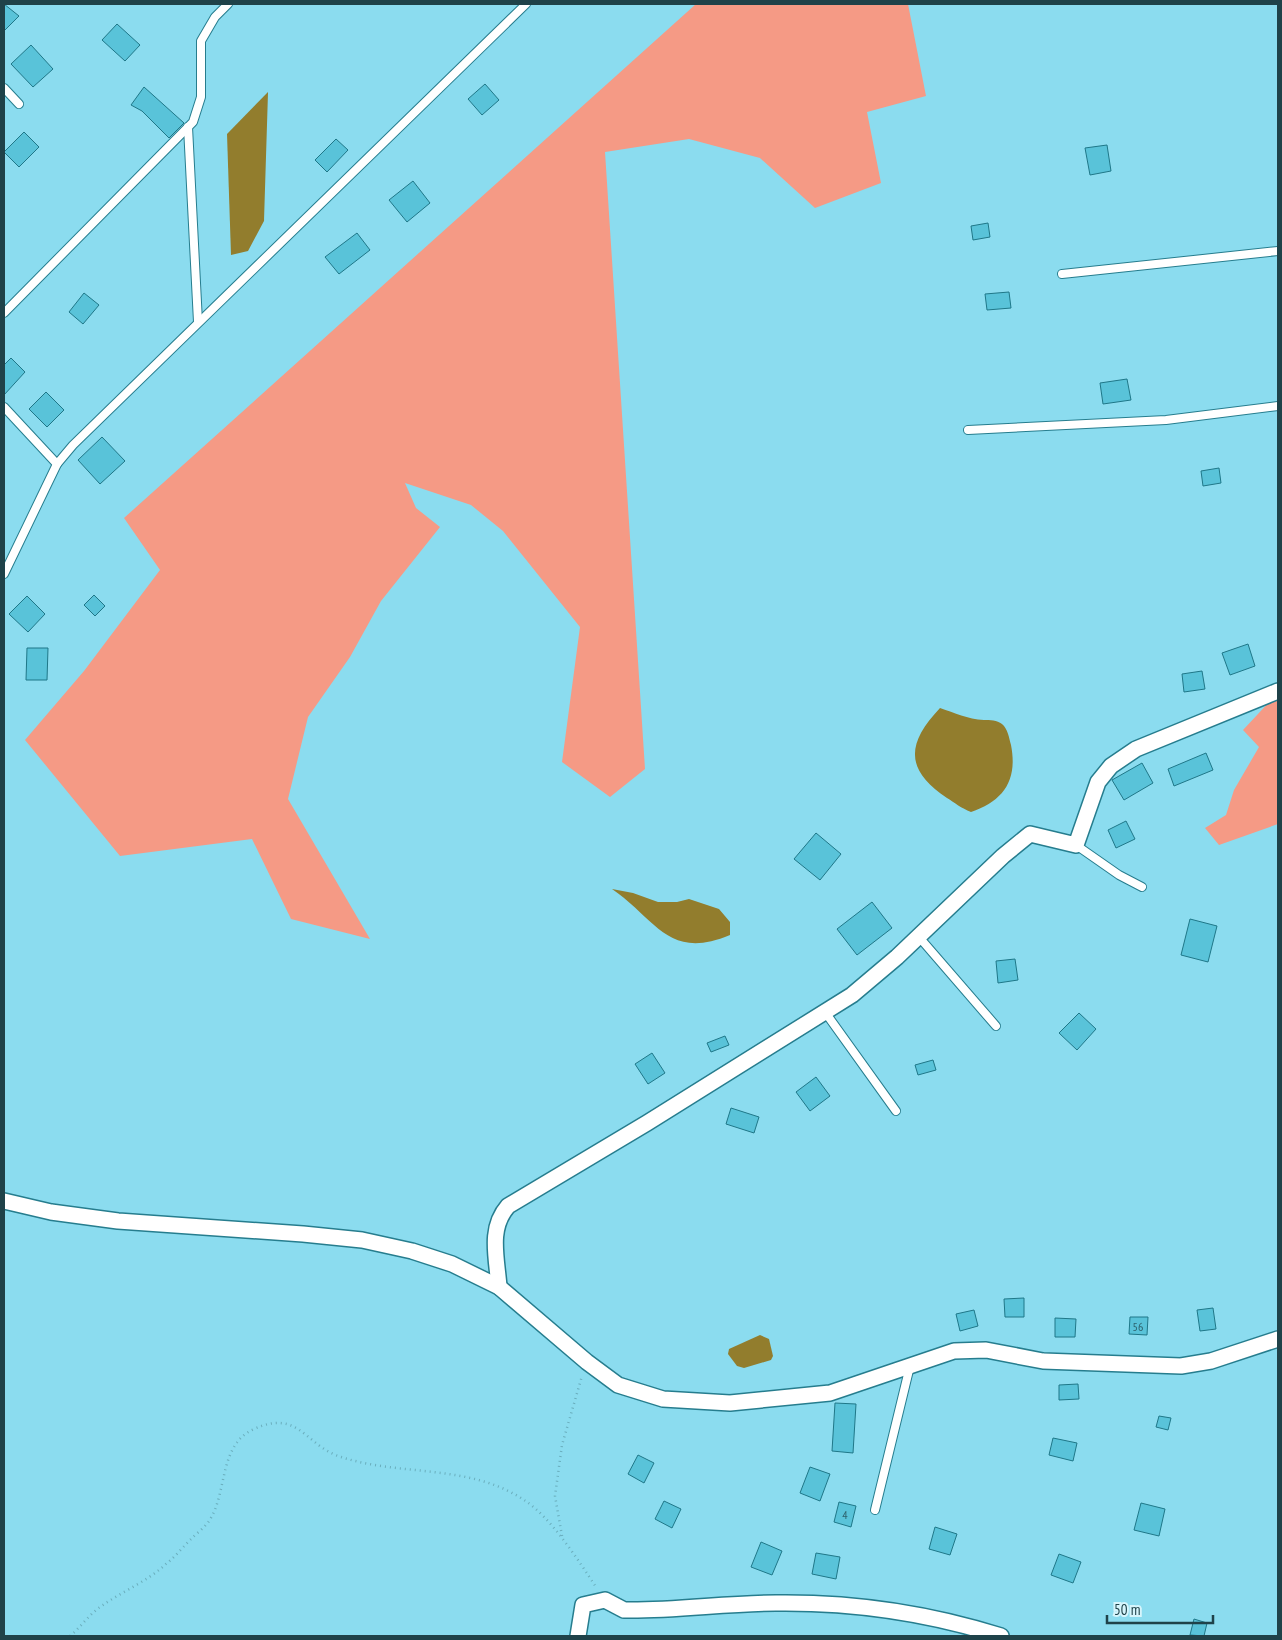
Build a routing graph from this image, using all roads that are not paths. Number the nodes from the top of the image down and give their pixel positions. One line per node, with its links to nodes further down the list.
1 (228, 4): 5 (lane)
2 (526, 4): 9 (lane)
3 (4, 88): 4 (lane)
4 (18, 104)
5 (188, 127): 8 (lane); 9 (lane)
6 (1278, 251): 7 (lane)
7 (1062, 274)
8 (4, 313)
9 (198, 322): 13 (lane)
10 (1278, 406): 12 (lane)
11 (4, 407): 13 (lane)
12 (968, 430)
13 (57, 464): 14 (lane)
14 (4, 574)
15 (1278, 691): 16 (street)
16 (1076, 844): 17 (lane); 18 (street)
17 (1142, 887)
18 (919, 937): 19 (street); 20 (lane)
19 (825, 1012): 21 (lane); 23 (street)
20 (996, 1026)
21 (896, 1110)
22 (4, 1201): 23 (street)
23 (499, 1288): 25 (street)
24 (1278, 1339): 25 (street)
25 (910, 1366): 26 (lane)
26 (875, 1510)
27 (578, 1636): 28 (street)
28 (1001, 1636)

